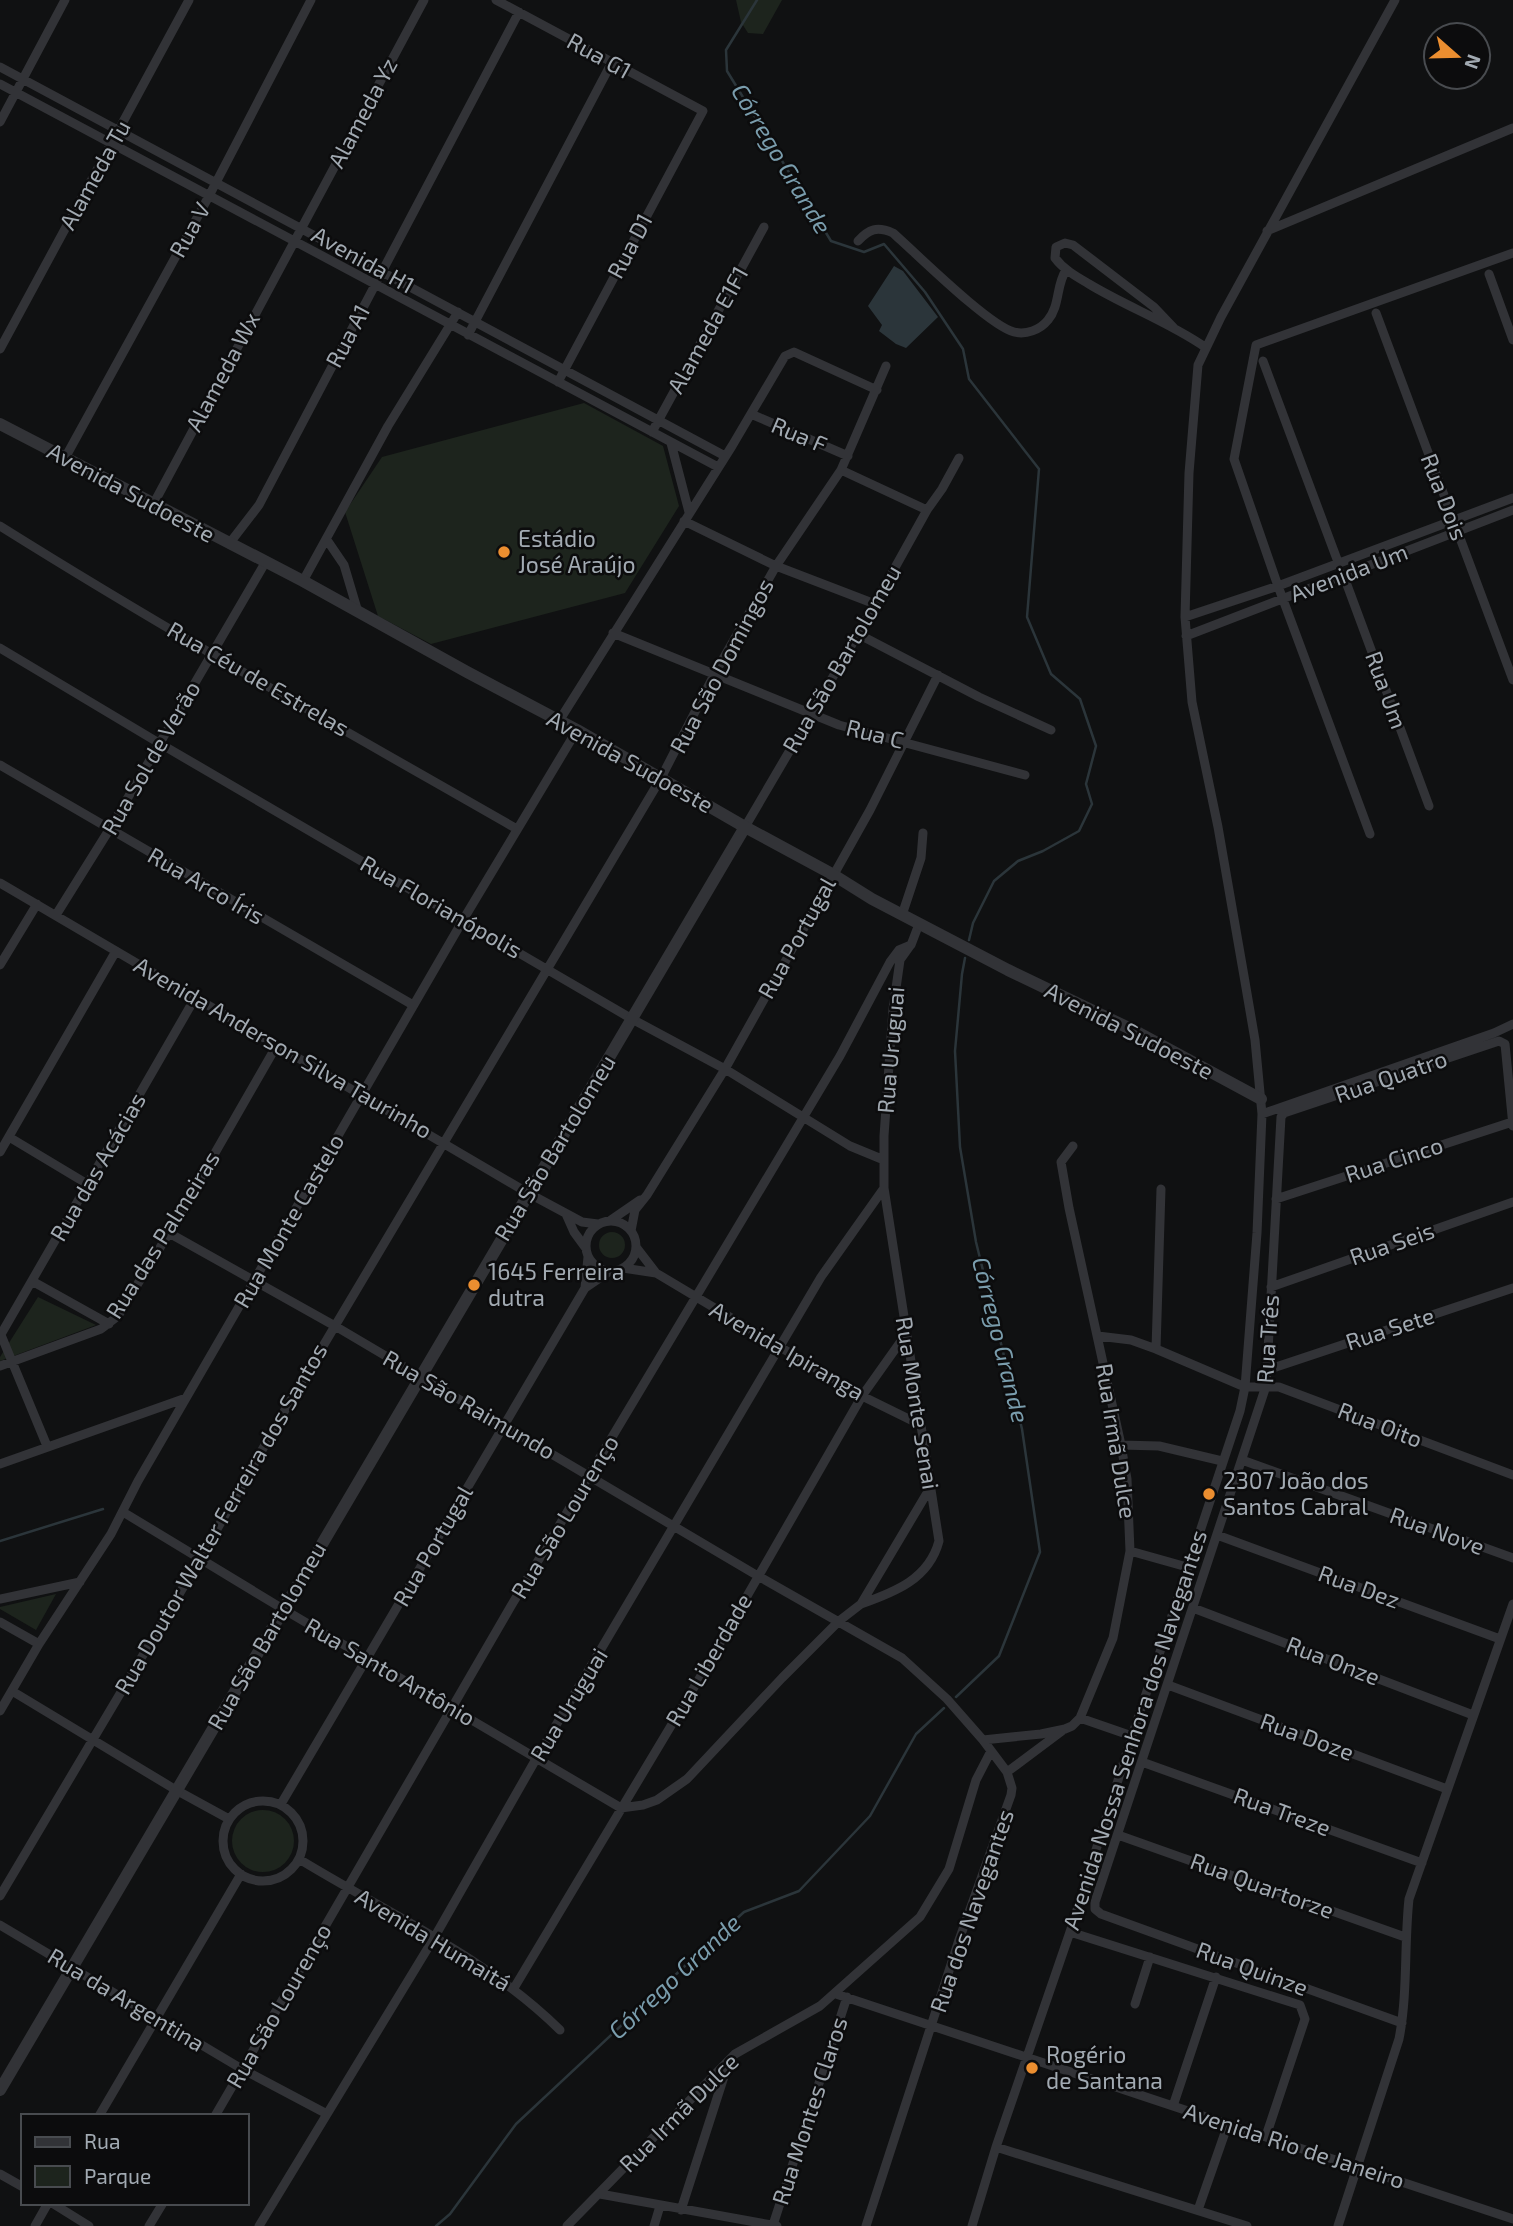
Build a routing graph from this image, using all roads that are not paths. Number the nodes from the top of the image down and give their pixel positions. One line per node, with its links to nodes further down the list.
1 (65, 0): 10 (street)
2 (189, 0): 16 (street, Alameda Tu)
3 (311, 0): 18 (street, Rua V)
4 (424, 0): 20 (street, Alameda Yz)
5 (496, 0): 7 (street, Rua G1)
6 (1395, 0): 22 (street, Avenida Nossa Senhora dos Navegantes)
7 (519, 12): 8 (street, Rua G1); 26 (street, Rua A1)
8 (612, 62): 13 (street, Rua G1); 32 (street)
9 (0, 67): 10 (street, Avenida H1)
10 (23, 78): 12 (street); 16 (street, Avenida H1)
11 (0, 84): 12 (street, Avenida H1)
12 (16, 93): 14 (street); 17 (street, Avenida H1)
13 (703, 111): 41 (street, Rua D1)
14 (0, 122)
15 (1513, 128): 22 (street)
16 (120, 131): 17 (street, Alameda Tu); 18 (street, Avenida H1)
17 (111, 144): 19 (street, Avenida H1); 38 (street, Alameda Tu)
18 (216, 181): 19 (street, Rua V); 20 (street, Avenida H1)
19 (209, 196): 23 (street, Avenida H1); 51 (street, Rua V)
20 (301, 227): 23 (street, Alameda Yz); 26 (street, Avenida H1)
21 (764, 227): 45 (street, Alameda E1F1)
22 (1268, 231): 37 (street, Avenida Nossa Senhora dos Navegantes)
23 (293, 241): 29 (street, Avenida H1); 56 (street, Alameda Wx)
24 (858, 241): 27 (street)
25 (1513, 253): 70 (street)
26 (382, 270): 29 (street, Rua A1); 30 (street, Avenida H1)
27 (1066, 270): 34 (street); 34 (street)
28 (1489, 274): 36 (street)
29 (375, 284): 33 (street, Avenida H1); 64 (street, Rua A1)
30 (458, 312): 32 (street, Avenida H1); 33 (street)
31 (1376, 313): 60 (street, Rua Dois)
32 (476, 322): 35 (street); 41 (street, Avenida H1)
33 (452, 326): 35 (street, Avenida H1); 63 (street)
34 (1174, 328): 37 (street)
35 (468, 335): 42 (street, Avenida H1)
36 (1513, 340)
37 (1205, 347): 74 (street, Avenida Nossa Senhora dos Navegantes)
38 (0, 349)
39 (1263, 361): 65 (street)
40 (886, 366): 43 (street, Rua São Domingos)
41 (564, 369): 42 (street, Rua D1); 45 (street, Avenida H1)
42 (558, 382): 47 (street, Avenida H1)
43 (877, 390): 44 (street); 50 (street, Rua São Domingos)
44 (751, 414): 49 (street); 50 (street, Rua F)
45 (659, 418): 47 (street, Alameda E1F1); 49 (street, Avenida H1)
46 (0, 424): 51 (street, Avenida Sudoeste)
47 (652, 432): 48 (street, Avenida H1)
48 (671, 443): 53 (street, Avenida H1); 59 (street)
49 (725, 456): 53 (street)
50 (848, 456): 54 (street, Rua São Domingos)
51 (65, 458): 56 (street, Avenida Sudoeste)
52 (959, 458): 57 (street, Rua São Bartolomeu)
53 (718, 467): 59 (street)
54 (841, 470): 57 (street); 67 (street, Rua São Domingos)
55 (1513, 498): 60 (street, Avenida Um)
56 (154, 503): 64 (street, Avenida Sudoeste)
57 (926, 510): 72 (street, Rua São Bartolomeu)
58 (1513, 510): 62 (street, Avenida Um)
59 (686, 517): 67 (street); 75 (street)
60 (1453, 521): 62 (street, Rua Dois); 65 (street, Avenida Um)
61 (0, 526): 79 (street, Rua Céu de Estrelas)
62 (1457, 531): 68 (street, Avenida Um); 82 (street, Rua Dois)
63 (327, 540): 69 (street); 73 (street)
64 (229, 544): 66 (street, Avenida Sudoeste)
65 (1338, 562): 70 (street, Avenida Um)
66 (265, 563): 69 (street, Avenida Sudoeste); 79 (street, Rua Sol de Verão)
67 (776, 566): 72 (street); 80 (street, Rua São Domingos)
68 (1343, 574): 71 (street, Avenida Um); 92 (street, Rua Um)
69 (303, 581): 73 (street, Avenida Sudoeste)
70 (1278, 586): 71 (street); 74 (street, Avenida Um)
71 (1283, 598): 77 (street, Avenida Um); 97 (street)
72 (875, 604): 76 (street, Rua São Bartolomeu)
73 (358, 614): 84 (street, Avenida Sudoeste)
74 (1185, 617): 77 (street, Avenida Nossa Senhora dos Navegantes)
75 (613, 633): 80 (street, Rua C); 84 (street)
76 (858, 634): 81 (street); 83 (street, Rua São Bartolomeu)
77 (1186, 636): 116 (street, Avenida Nossa Senhora dos Navegantes)
78 (0, 648): 88 (street, Rua Florianópolis)
79 (212, 652): 88 (street, Rua Sol de Verão); 94 (street, Rua Céu de Estrelas)
80 (715, 673): 83 (street, Rua C); 91 (street, Rua São Domingos)
81 (938, 675): 86 (street); 87 (street, Rua Portugal)
82 (1513, 680)
83 (810, 715): 87 (street, Rua C); 93 (street, Rua São Bartolomeu)
84 (559, 721): 85 (street, Avenida Sudoeste)
85 (577, 730): 91 (street, Avenida Sudoeste); 94 (street, Rua Monte Castelo)
86 (1052, 730)
87 (906, 742): 90 (street, Rua C); 98 (street, Rua Portugal)
88 (159, 743): 95 (street, Rua Sol de Verão); 103 (street, Rua Florianópolis)
89 (0, 765): 95 (street, Rua Arco Íris)
90 (1025, 775)
91 (661, 778): 93 (street, Avenida Sudoeste); 108 (street, Rua São Domingos)
92 (1429, 806)
93 (745, 827): 98 (street, Avenida Sudoeste); 111 (street, Rua São Bartolomeu)
94 (517, 829): 103 (street, Rua Monte Castelo)
95 (109, 830): 101 (street, Rua Sol de Verão); 110 (street, Rua Arco Íris)
96 (923, 833): 102 (street)
97 (1370, 834)
98 (832, 874): 102 (street, Avenida Sudoeste); 114 (street, Rua Portugal)
99 (0, 883): 100 (street, Avenida Anderson Silva Taurinho)
100 (37, 904): 101 (street, Avenida Anderson Silva Taurinho); 107 (street)
101 (56, 915): 106 (street, Avenida Anderson Silva Taurinho)
102 (902, 915): 104 (street, Avenida Sudoeste)
103 (463, 920): 108 (street, Rua Florianópolis); 110 (street, Rua Monte Castelo)
104 (919, 924): 105 (street, Rua São Lourenço); 116 (street, Avenida Sudoeste)
105 (911, 945): 119 (street, Rua São Lourenço); 125 (street, Rua Uruguai)
106 (116, 951): 109 (street, Avenida Anderson Silva Taurinho); 121 (street)
107 (0, 965)
108 (548, 970): 111 (street, Rua Florianópolis); 122 (street, Rua São Domingos)
109 (195, 998): 113 (street, Avenida Anderson Silva Taurinho); 126 (street, Rua das Acácias)
110 (413, 1004): 115 (street, Rua Monte Castelo)
111 (632, 1019): 114 (street, Rua Florianópolis); 129 (street, Rua São Bartolomeu)
112 (1513, 1024): 118 (street)
113 (277, 1045): 115 (street, Avenida Anderson Silva Taurinho); 137 (street, Rua das Palmeiras)
114 (725, 1069): 119 (street, Rua Florianópolis); 130 (street, Rua Portugal)
115 (361, 1094): 122 (street, Avenida Anderson Silva Taurinho); 144 (street, Rua Monte Castelo)
116 (1261, 1099): 118 (street, Avenida Nossa Senhora dos Navegantes)
117 (1284, 1113): 120 (street, Rua Quatro); 131 (street, Rua Três)
118 (1262, 1114): 162 (street, Avenida Nossa Senhora dos Navegantes)
119 (804, 1117): 125 (street, Rua Florianópolis); 149 (street, Rua São Lourenço)
120 (1513, 1124): 131 (street, Rua Cinco)
121 (9, 1137): 124 (street); 126 (street)
122 (445, 1143): 129 (street, Avenida Anderson Silva Taurinho); 151 (street, Rua Doutor Walter Ferreira dos Santos)
123 (1073, 1146): 154 (street, Rua Irmã Dulce)
124 (0, 1152)
125 (884, 1160): 127 (street, Rua Monte Senai)
126 (89, 1185): 145 (street, Rua das Acácias)
127 (884, 1188): 152 (street, Rua Monte Senai); 155 (street, Rua Uruguai)
128 (1161, 1189): 156 (street)
129 (528, 1193): 133 (street, Avenida Anderson Silva Taurinho); 160 (street, Rua São Bartolomeu)
130 (647, 1195): 134 (street); 136 (street, Rua Portugal)
131 (1276, 1199): 146 (street, Rua Três)
132 (1513, 1202): 146 (street, Rua Seis)
133 (566, 1214): 135 (street, Avenida Anderson Silva Taurinho); 138 (street)
134 (611, 1220): 135 (street); 136 (street)
135 (598, 1224): 138 (street)
136 (631, 1231): 139 (street)
137 (169, 1233): 144 (street, Rua São Raimundo); 150 (street, Rua das Palmeiras)
138 (585, 1247): 140 (street)
139 (636, 1247): 141 (street); 143 (street)
140 (588, 1258): 142 (street); 147 (street)
141 (622, 1268): 142 (street); 143 (street)
142 (610, 1271): 147 (street)
143 (656, 1273): 149 (street, Avenida Ipiranga)
144 (255, 1280): 151 (street, Rua São Raimundo); 164 (street, Rua Monte Castelo)
145 (32, 1281): 150 (street); 153 (street, Rua das Acácias)
146 (1271, 1287): 159 (street, Rua Três)
147 (585, 1288): 166 (street, Rua Portugal)
148 (1513, 1288): 159 (street, Rua Sete)
149 (695, 1297): 155 (street, Avenida Ipiranga); 172 (street, Rua São Lourenço)
150 (109, 1324): 157 (street, Rua das Palmeiras)
151 (335, 1326): 160 (street, Rua São Raimundo); 180 (street, Rua Doutor Walter Ferreira dos Santos)
152 (906, 1334): 163 (street, Rua Liberdade); 165 (street, Rua Monte Senai)
153 (1, 1336): 157 (street)
154 (1098, 1336): 156 (street); 167 (street, Rua Irmã Dulce)
155 (780, 1346): 163 (street, Avenida Ipiranga); 176 (street, Rua Uruguai)
156 (1156, 1349): 162 (street)
157 (11, 1362): 158 (street, Rua das Palmeiras); 168 (street)
158 (0, 1366)
159 (1267, 1370): 161 (street, Rua Três)
160 (420, 1376): 166 (street, Rua São Raimundo); 188 (street, Rua São Bartolomeu)
161 (1266, 1386): 162 (street, Rua Oito); 169 (street, Rua Três); 173 (street, Rua Oito)
162 (1245, 1387): 170 (street, Avenida Nossa Senhora dos Navegantes)
163 (862, 1396): 165 (street, Avenida Ipiranga); 182 (street, Rua Liberdade)
164 (187, 1398): 168 (street); 175 (street, Rua Monte Castelo)
165 (919, 1424): 174 (street, Rua Monte Senai)
166 (502, 1425): 172 (street, Rua São Raimundo); 193 (street, Rua Portugal)
167 (1121, 1445): 170 (street); 178 (street, Rua Irmã Dulce)
168 (47, 1446): 171 (street)
169 (1242, 1460): 177 (street, Rua Três); 179 (street, Rua Nove)
170 (1222, 1461): 181 (street, Avenida Nossa Senhora dos Navegantes)
171 (0, 1464)
172 (589, 1475): 176 (street, Rua São Raimundo); 196 (street, Rua São Lourenço)
173 (1513, 1475)
174 (930, 1489): 185 (street); 185 (street, Rua Monte Senai)
175 (123, 1512): 180 (street, Rua Santo Antônio); 183 (street, Rua Monte Castelo)
176 (675, 1526): 182 (street, Rua São Raimundo); 205 (street, Rua Uruguai)
177 (1217, 1535): 187 (street, Rua Três); 191 (street, Rua Dez)
178 (1130, 1551): 181 (street); 199 (street, Rua Irmã Dulce)
179 (1513, 1558)
180 (200, 1559): 188 (street, Rua Santo Antônio); 202 (street, Rua Doutor Walter Ferreira dos Santos)
181 (1187, 1567): 201 (street, Avenida Nossa Senhora dos Navegantes)
182 (758, 1576): 189 (street, Rua São Raimundo); 211 (street, Rua Liberdade)
183 (80, 1581): 184 (street); 192 (street, Rua Monte Castelo)
184 (0, 1600)
185 (861, 1604): 189 (street)
186 (1513, 1604): 191 (street)
187 (1193, 1608): 194 (street, Rua Três); 198 (street, Rua Onze)
188 (283, 1609): 193 (street, Rua Santo Antônio); 209 (street, Rua São Bartolomeu)
189 (839, 1621): 203 (street); 211 (street)
190 (0, 1622): 192 (street)
191 (1500, 1639): 198 (street)
192 (39, 1644): 195 (street, Rua Monte Castelo)
193 (368, 1658): 196 (street, Rua Santo Antônio); 210 (street, Rua Portugal)
194 (1168, 1685): 206 (street, Rua Três); 208 (street, Rua Doze)
195 (12, 1691): 197 (street, Rua Monte Castelo); 202 (street)
196 (453, 1708): 205 (street, Rua Santo Antônio); 217 (street, Rua São Lourenço)
197 (0, 1711)
198 (1473, 1714): 208 (street)
199 (1080, 1718): 200 (street); 201 (street)
200 (1065, 1729): 203 (street); 207 (street)
201 (1132, 1736): 221 (street, Avenida Nossa Senhora dos Navegantes)
202 (92, 1739): 209 (street); 218 (street, Rua Doutor Walter Ferreira dos Santos)
203 (983, 1740): 204 (street)
204 (991, 1751): 207 (street); 228 (street, Rua Irmã Dulce)
205 (536, 1759): 211 (street, Rua Santo Antônio); 223 (street, Rua Uruguai)
206 (1142, 1762): 213 (street, Rua Três); 215 (street, Rua Treze)
207 (1007, 1772): 233 (street, Rua dos Navegantes)
208 (1447, 1789): 215 (street)
209 (176, 1790): 212 (street); 225 (street, Rua São Bartolomeu)
210 (281, 1804): 212 (street); 214 (street)
211 (621, 1808): 227 (street, Rua Liberdade)
212 (229, 1819): 216 (street)
213 (1118, 1835): 219 (street, Rua Três); 222 (street, Rua Quartorze)
214 (299, 1859): 216 (street); 217 (street, Avenida Humaitá)
215 (1422, 1863): 222 (street)
216 (241, 1874): 231 (street)
217 (347, 1889): 223 (street, Avenida Humaitá); 237 (street, Rua São Lourenço)
218 (0, 1896)
219 (1101, 1914): 232 (street, Rua Quinze)
220 (0, 1925): 225 (street, Rua da Argentina)
221 (1070, 1932): 224 (street); 235 (street, Avenida Nossa Senhora dos Navegantes)
222 (1405, 1937): 232 (street)
223 (434, 1938): 227 (street, Avenida Humaitá); 242 (street, Rua Uruguai)
224 (1150, 1957): 226 (street); 230 (street)
225 (71, 1968): 231 (street, Rua da Argentina); 238 (street, Rua São Bartolomeu)
226 (1216, 1977): 239 (street); 244 (street)
227 (514, 1988): 234 (street, Avenida Humaitá)
228 (836, 1994): 229 (street, Avenida Rio de Janeiro); 236 (street, Rua Irmã Dulce)
229 (847, 1997): 233 (street, Avenida Rio de Janeiro); 266 (street, Rua Montes Claros)
230 (1135, 2004)
231 (156, 2018): 237 (street, Rua da Argentina); 240 (street)
232 (1402, 2023): 246 (street)
233 (933, 2026): 235 (street, Avenida Rio de Janeiro); 267 (street, Rua dos Navegantes)
234 (560, 2029)
235 (1026, 2056): 239 (street, Avenida Rio de Janeiro); 245 (street, Avenida Nossa Senhora dos Navegantes)
236 (729, 2059): 249 (street, Rua Irmã Dulce); 254 (street)
237 (242, 2069): 241 (street, Rua São Lourenço); 242 (street, Rua da Argentina)
238 (0, 2090)
239 (1173, 2106): 243 (street, Avenida Rio de Janeiro)
240 (100, 2114)
241 (216, 2114)
242 (327, 2115): 262 (street, Rua Uruguai)
243 (1228, 2124): 244 (street, Avenida Rio de Janeiro); 255 (street)
244 (1266, 2136): 246 (street, Avenida Rio de Janeiro)
245 (996, 2147): 255 (street); 268 (street, Avenida Nossa Senhora dos Navegantes)
246 (1358, 2167): 257 (street, Avenida Rio de Janeiro); 270 (street)
247 (0, 2174): 248 (street)
248 (21, 2186)
249 (600, 2194): 253 (street); 256 (street, Rua Irmã Dulce)
250 (49, 2205): 259 (street)
251 (53, 2205): 260 (street)
252 (162, 2205): 261 (street)
253 (660, 2206): 254 (street); 265 (street)
254 (681, 2210): 258 (street)
255 (1198, 2210): 269 (street)
256 (577, 2215): 263 (street, Rua Irmã Dulce); 264 (street)
257 (1513, 2219)
258 (734, 2223): 266 (street)
259 (35, 2226)
260 (89, 2226)
261 (149, 2226)
262 (259, 2226)
263 (567, 2226)
264 (574, 2226)
265 (654, 2226)
266 (775, 2226)
267 (866, 2226)
268 (972, 2226)
269 (1247, 2226)
270 (1338, 2226)

